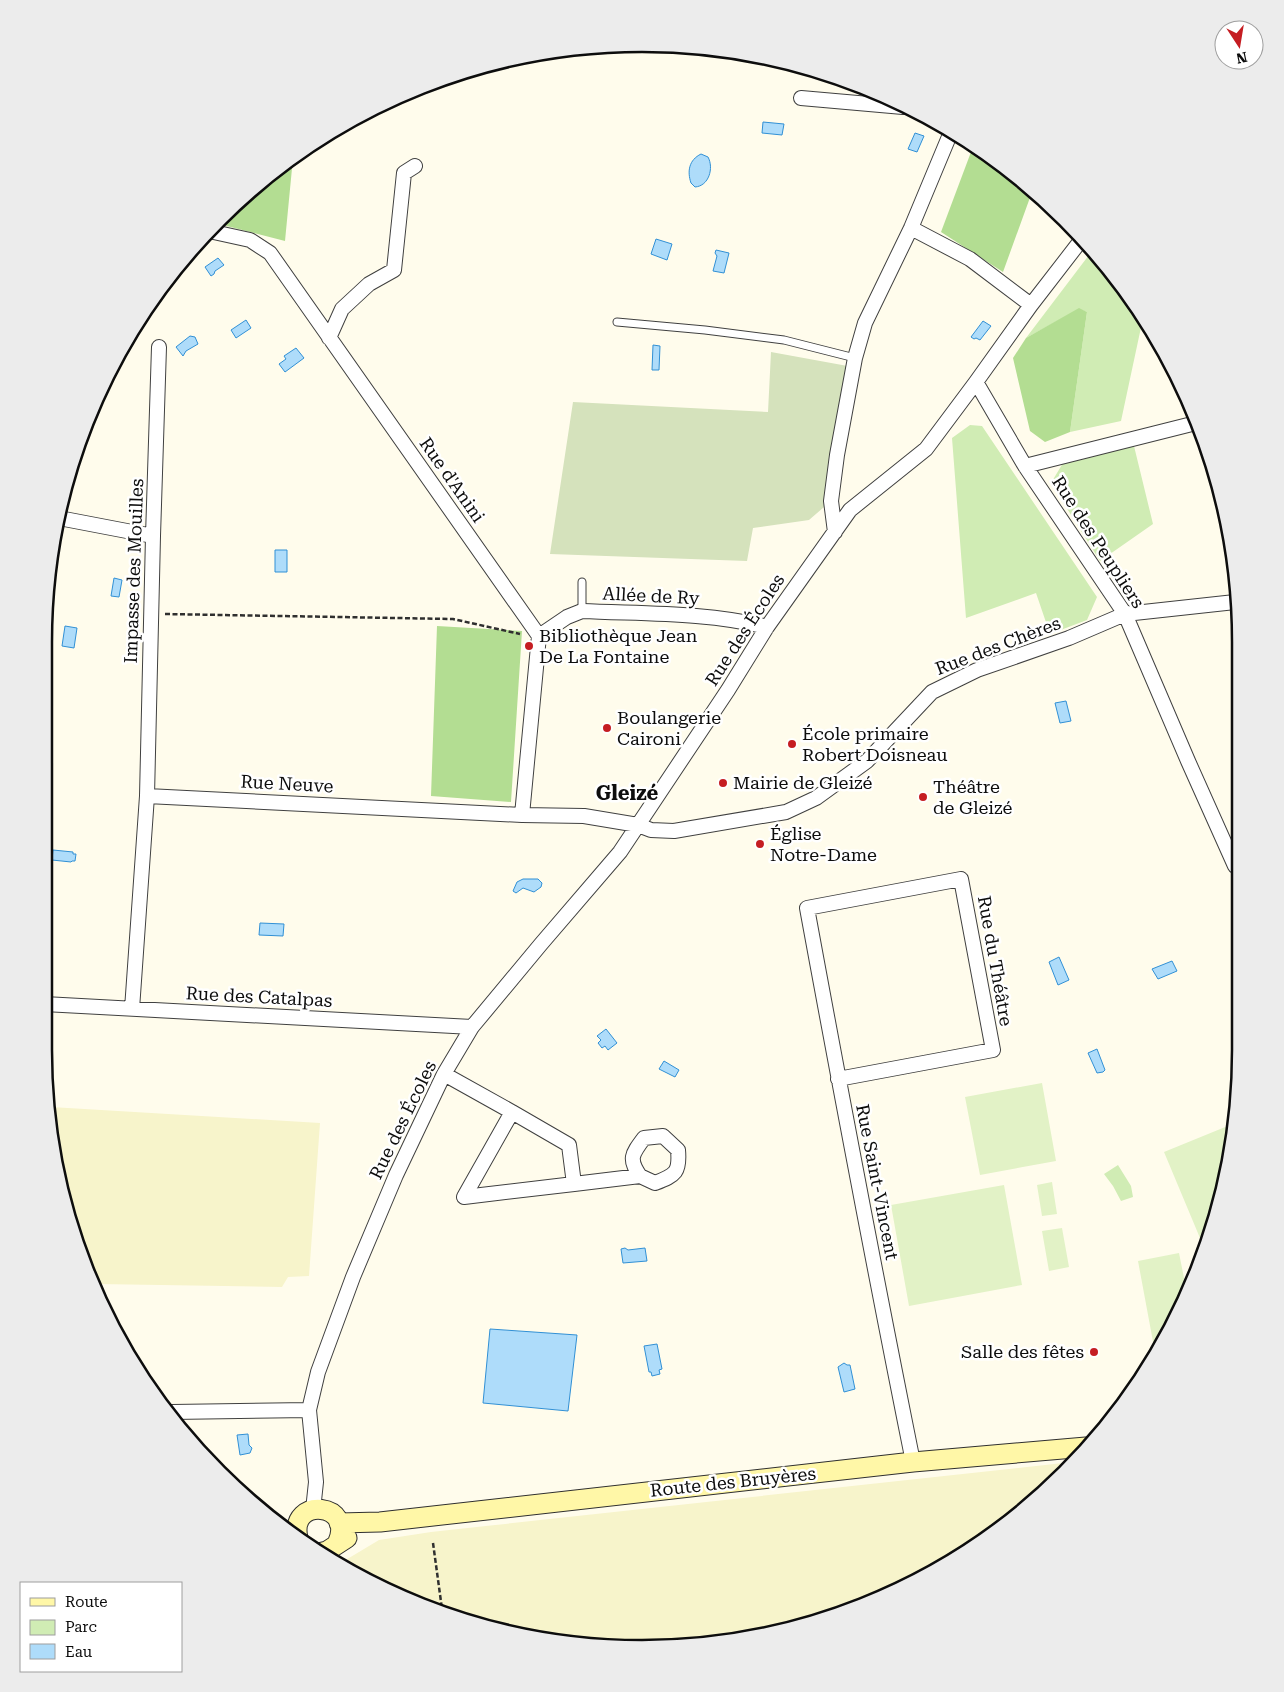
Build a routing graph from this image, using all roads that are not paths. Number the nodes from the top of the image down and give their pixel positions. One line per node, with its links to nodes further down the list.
1 (801, 98): 2 (street)
2 (885, 105)
3 (948, 138): 5 (street)
4 (415, 166): 10 (street)
5 (911, 228): 8 (street); 12 (street)
6 (218, 233): 10 (street, Rue d'Anini)
7 (1077, 245): 8 (street, Rue des Écoles)
8 (1031, 305): 13 (street, Rue des Écoles)
9 (617, 322): 12 (lane)
10 (329, 338): 24 (street, Rue d'Anini)
11 (159, 347): 18 (street, Impasse des Mouilles)
12 (855, 358): 17 (street)
13 (976, 382): 15 (street, Rue des Peupliers); 17 (street, Rue des Écoles)
14 (1190, 425): 15 (street)
15 (1025, 466): 22 (street, Rue des Peupliers)
16 (66, 519): 18 (street)
17 (835, 532): 23 (street, Rue des Écoles)
18 (153, 536): 25 (street, Impasse des Mouilles)
19 (582, 582): 21 (lane)
20 (1230, 603): 22 (street, Rue des Chères)
21 (582, 611): 23 (street, Allée de Ry); 24 (street, Allée de Ry)
22 (1125, 614): 27 (street, Rue des Chères); 28 (street, Rue des Peupliers)
23 (767, 627): 27 (street, Rue des Écoles)
24 (539, 636): 26 (street)
25 (147, 796): 26 (street, Rue Neuve); 32 (street)
26 (522, 814): 27 (street, Rue Neuve)
27 (638, 825): 33 (street, Rue des Écoles)
28 (1229, 834): 29 (street, Rue des Peupliers)
29 (1232, 850)
30 (807, 908): 35 (street, Rue Saint-Vincent); 35 (street, Rue du Théâtre)
31 (53, 1005): 32 (street, Rue des Catalpas)
32 (132, 1009): 33 (street, Rue des Catalpas)
33 (472, 1027): 34 (street, Rue des Écoles)
34 (444, 1074): 36 (street); 39 (street, Rue des Écoles)
35 (838, 1080): 42 (street, Rue Saint-Vincent)
36 (512, 1112): 38 (street); 38 (street)
37 (640, 1176): 38 (street)
38 (574, 1184)
39 (309, 1410): 40 (street); 43 (street, Rue des Écoles)
40 (176, 1412)
41 (1077, 1448): 42 (main road, Route des Bruyères)
42 (913, 1462): 44 (main road, Route des Bruyères)
43 (327, 1514): 44 (main road, Route des Bruyères); 45 (main road); 46 (main road)
44 (380, 1522): 47 (main road)
45 (297, 1528)
46 (328, 1549)
47 (329, 1549)

